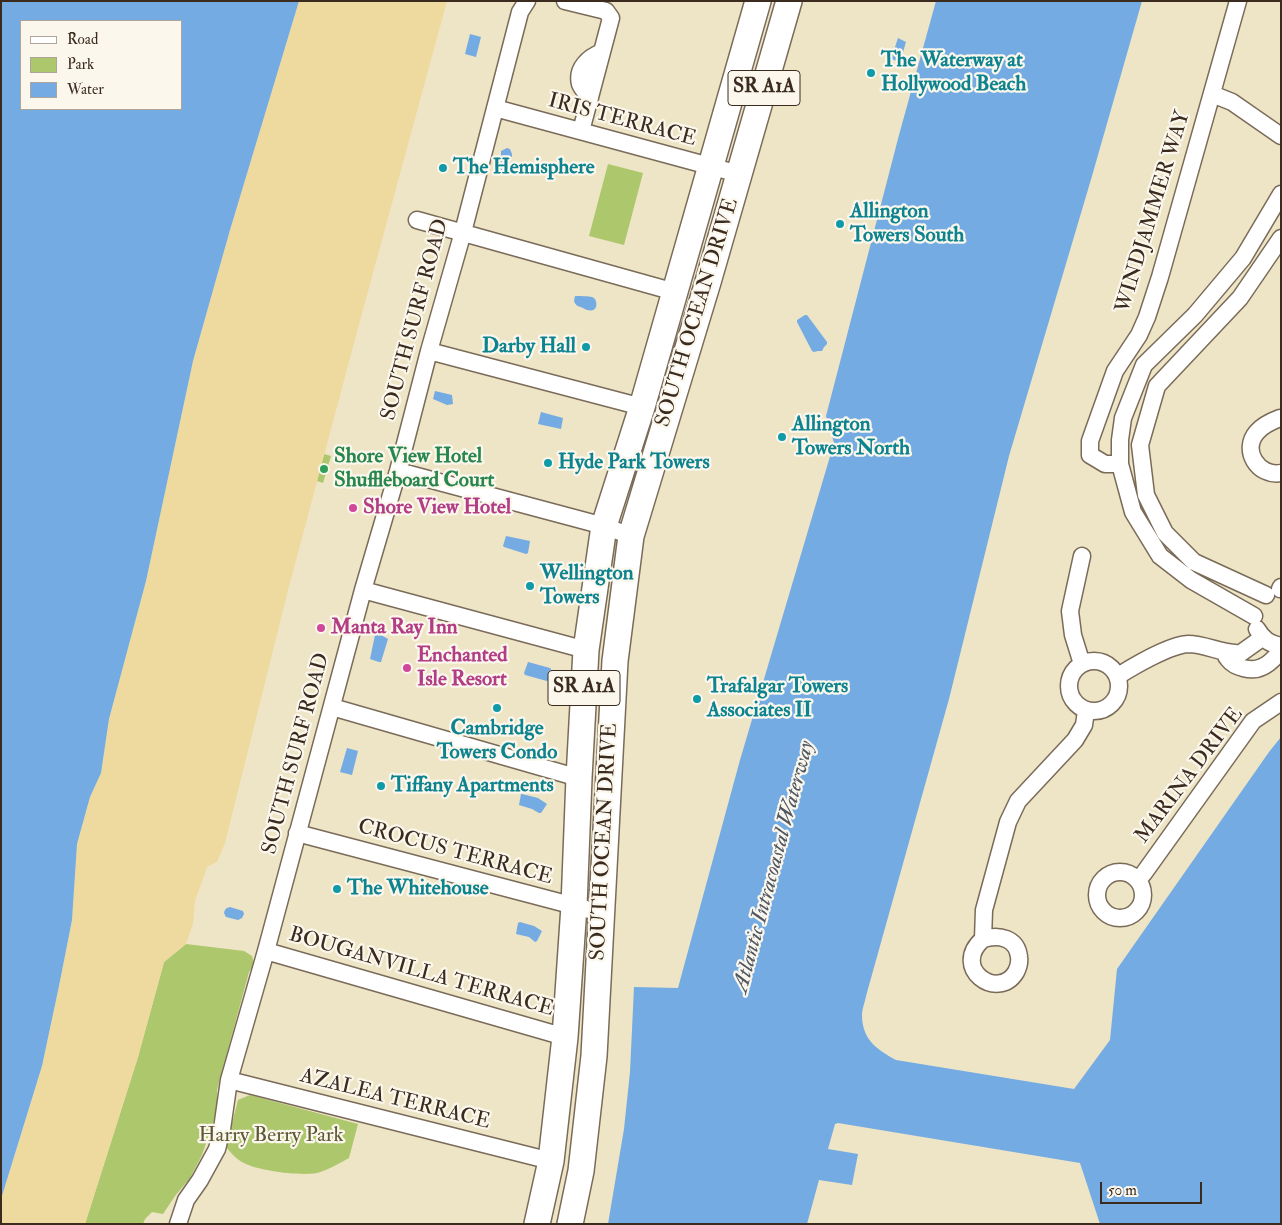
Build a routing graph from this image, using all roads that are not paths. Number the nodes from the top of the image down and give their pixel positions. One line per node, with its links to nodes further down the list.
1 (527, 1): 7 (street, SOUTH SURF ROAD)
2 (565, 1): 8 (street)
3 (758, 1): 10 (main road, SOUTH OCEAN DRIVE / SR A1A)
4 (789, 1): 11 (main road, SOUTH OCEAN DRIVE / SR A1A)
5 (1238, 1): 6 (street, WINDJAMMER WAY)
6 (1212, 94): 9 (street); 20 (street, WINDJAMMER WAY)
7 (495, 108): 8 (street, IRIS TERRACE); 14 (street, SOUTH SURF ROAD)
8 (581, 131): 10 (street, IRIS TERRACE)
9 (1281, 136)
10 (711, 167): 11 (street, IRIS TERRACE); 16 (main road, SOUTH OCEAN DRIVE / SR A1A)
11 (739, 174): 24 (main road, SOUTH OCEAN DRIVE / SR A1A)
12 (1281, 194): 20 (street)
13 (417, 220): 14 (street)
14 (462, 232): 16 (street); 17 (street, SOUTH SURF ROAD)
15 (1281, 238): 27 (street)
16 (675, 292): 18 (main road, SOUTH OCEAN DRIVE / SR A1A)
17 (429, 351): 18 (street); 21 (street, SOUTH SURF ROAD)
18 (642, 407): 23 (main road, SOUTH OCEAN DRIVE / SR A1A)
19 (1280, 417): 22 (street)
20 (1120, 464): 28 (street)
21 (398, 471): 23 (street); 26 (street, SOUTH SURF ROAD)
22 (1281, 473)
23 (604, 526): 24 (street); 31 (main road, SOUTH OCEAN DRIVE / SR A1A)
24 (631, 536): 43 (main road, SOUTH OCEAN DRIVE / SR A1A)
25 (1082, 556): 34 (street)
26 (363, 590): 31 (street); 37 (street, SOUTH SURF ROAD)
27 (1277, 590): 28 (street)
28 (1254, 616): 29 (street)
29 (1262, 638): 30 (street); 33 (street)
30 (1281, 646)
31 (586, 650): 39 (main road, SOUTH OCEAN DRIVE / SR A1A)
32 (1281, 651): 33 (street)
33 (1224, 652): 35 (street)
34 (1082, 664): 35 (street); 38 (street)
35 (1118, 676): 38 (street)
36 (1281, 702): 41 (street, MARINA DRIVE)
37 (332, 707): 39 (street); 40 (street, SOUTH SURF ROAD)
38 (1086, 711): 44 (street)
39 (579, 778): 42 (main road, SOUTH OCEAN DRIVE / SR A1A)
40 (297, 833): 42 (street, CROCUS TERRACE); 45 (street, SOUTH SURF ROAD)
41 (1138, 880)
42 (574, 906): 43 (street, CROCUS TERRACE); 46 (main road, SOUTH OCEAN DRIVE / SR A1A)
43 (601, 913): 51 (main road, SOUTH OCEAN DRIVE / SR A1A)
44 (983, 940)
45 (266, 951): 46 (street, BOUGANVILLA TERRACE); 47 (street, SOUTH SURF ROAD)
46 (565, 1037): 48 (main road, SOUTH OCEAN DRIVE / SR A1A)
47 (230, 1080): 48 (street, AZALEA TERRACE); 49 (street, SOUTH SURF ROAD)
48 (551, 1161): 50 (main road, SOUTH OCEAN DRIVE / SR A1A); 51 (main road)
49 (178, 1224)
50 (537, 1224)
51 (569, 1224)

